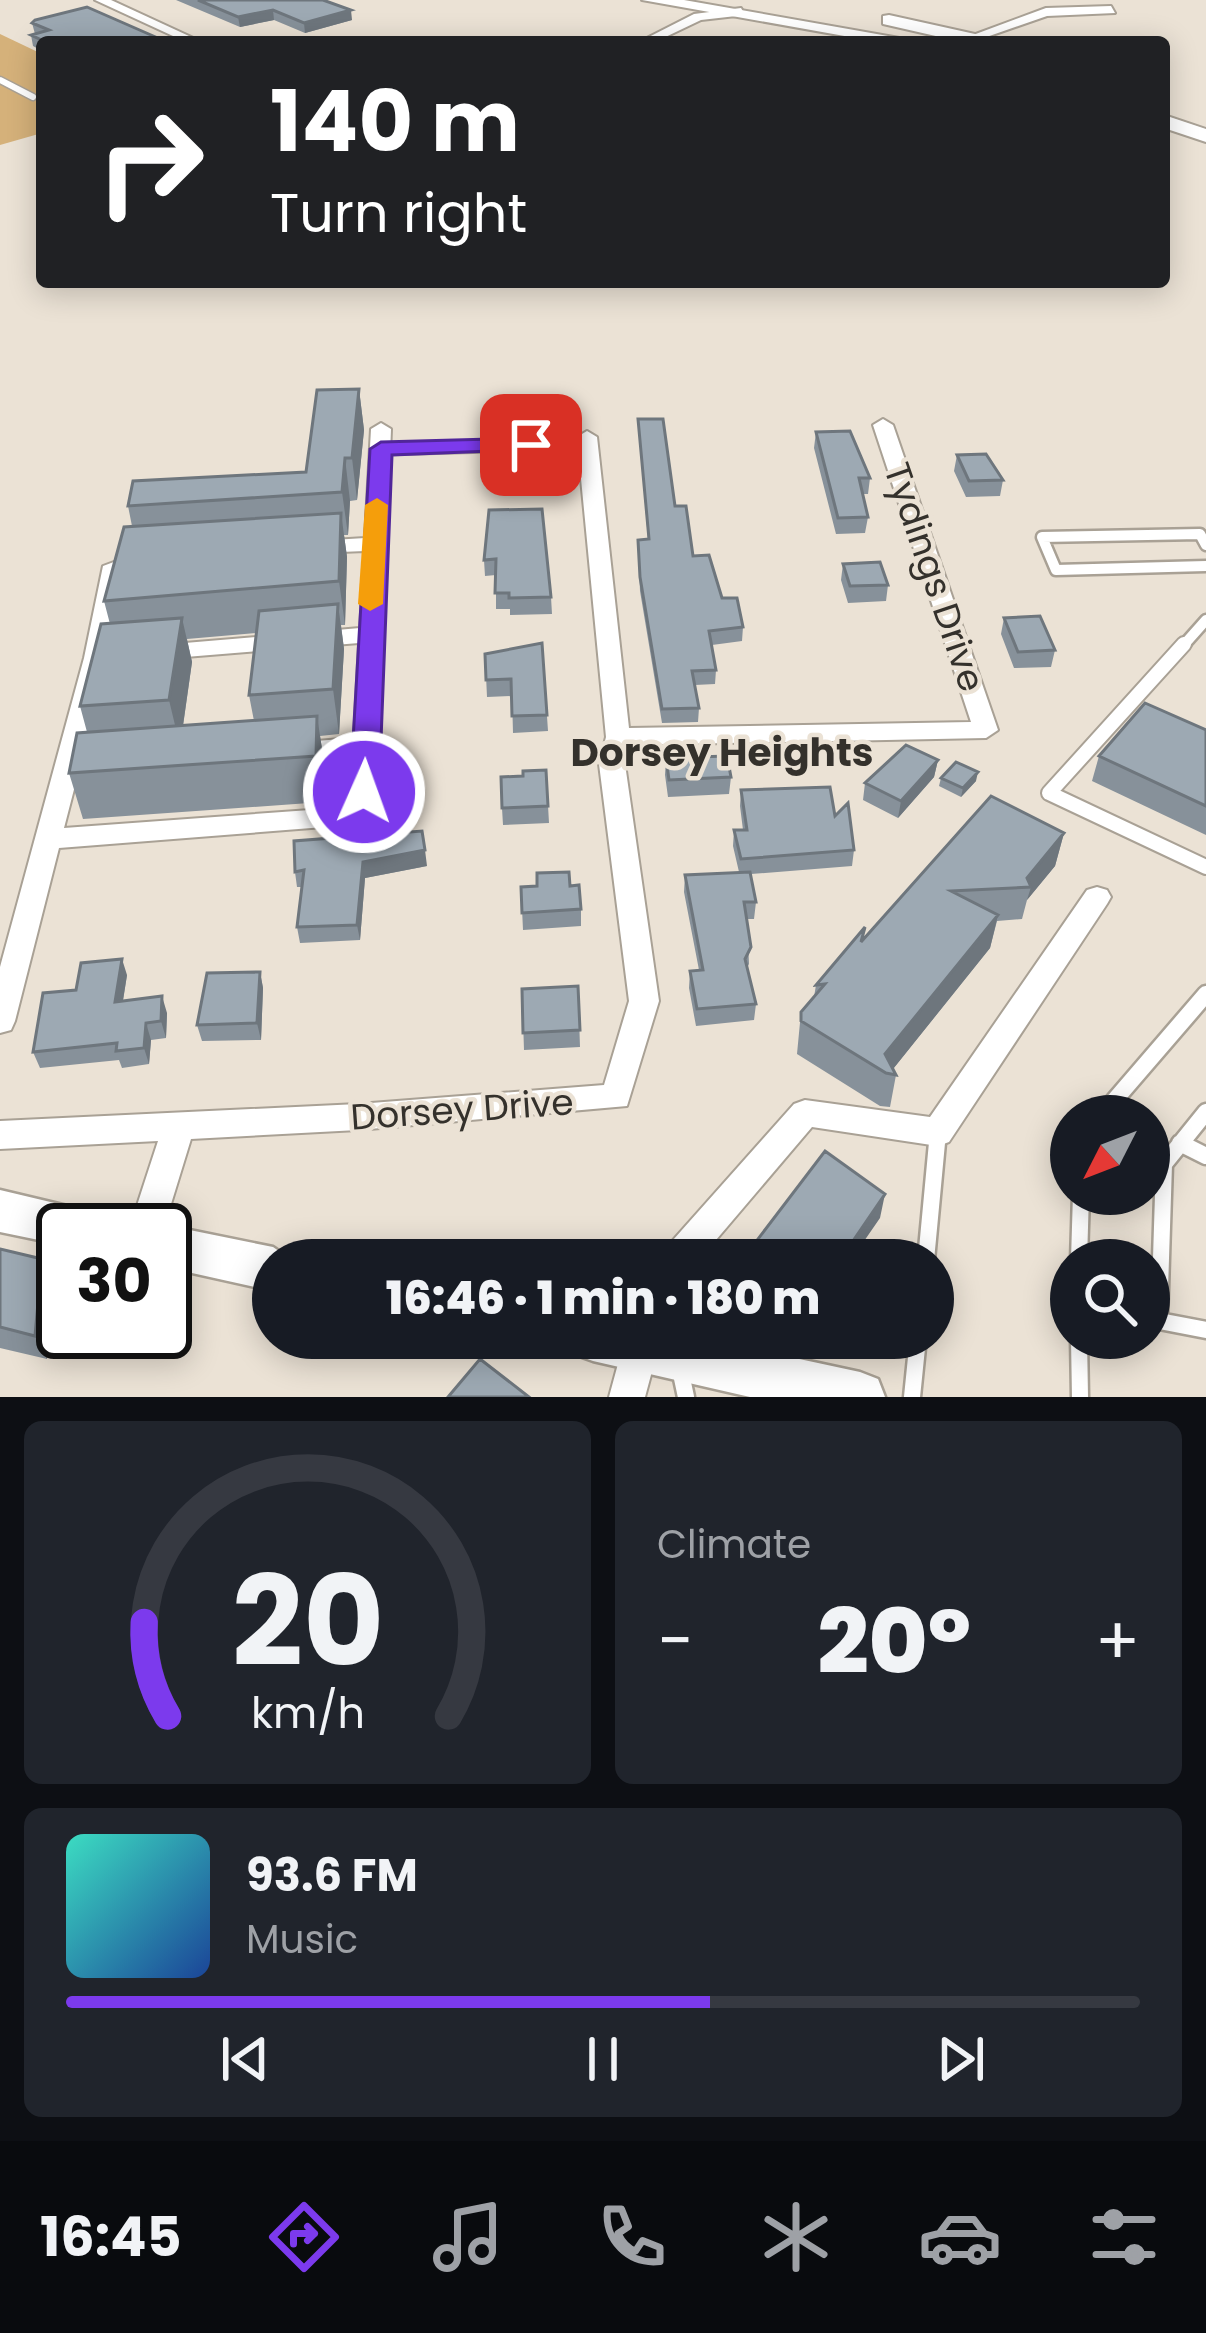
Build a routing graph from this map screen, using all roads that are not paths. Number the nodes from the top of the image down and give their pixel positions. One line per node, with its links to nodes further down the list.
1 (101, 0): 7 (street)
2 (760, 0): 10 (main road)
3 (658, 1): 5 (main road); 6 (street)
4 (1111, 10): 11 (street)
5 (741, 12): 6 (street); 9 (main road)
6 (682, 22): 8 (street)
7 (182, 36)
8 (656, 36)
9 (879, 36)
10 (956, 36)
11 (987, 36)
12 (0, 80): 13 (lane)
13 (33, 97)
14 (1170, 102): 16 (main road)
15 (1170, 122): 16 (main road)
16 (1205, 128)
17 (883, 424): 29 (street, Tydings Drive)
18 (587, 437): 29 (street, Dorsey Drive)
19 (381, 439): 20 (lane); 21 (street)
20 (531, 445)
21 (374, 544): 23 (street); 27 (street)
22 (1206, 544): 25 (lane)
23 (284, 550)
24 (172, 557): 28 (street)
25 (1206, 566)
26 (1206, 620): 33 (lane)
27 (368, 635): 28 (street); 30 (street)
28 (118, 656): 32 (street)
29 (618, 736): 39 (street, Dorsey Drive)
30 (366, 746): 31 (street); 32 (street)
31 (273, 752)
32 (47, 839): 36 (street)
33 (1206, 867)
34 (1097, 897): 40 (street)
35 (1206, 994): 37 (lane)
36 (0, 1021)
37 (1119, 1095)
38 (1206, 1112): 42 (lane)
39 (178, 1129): 41 (street, Dorsey Drive); 44 (street)
40 (938, 1132): 47 (street); 48 (lane)
41 (0, 1135)
42 (1180, 1143): 43 (lane); 49 (lane)
43 (1206, 1156)
44 (155, 1203)
45 (0, 1211): 46 (main road)
46 (36, 1219)
47 (695, 1239)
48 (929, 1239)
49 (1157, 1239)
50 (192, 1252): 51 (main road)
51 (252, 1265)
52 (1170, 1323): 53 (lane)
53 (1206, 1330)
54 (646, 1359): 58 (street)
55 (664, 1359): 59 (main road)
56 (915, 1359): 60 (lane)
57 (1079, 1359): 61 (lane)
58 (627, 1397)
59 (860, 1397)
60 (912, 1397)
61 (1080, 1397)

